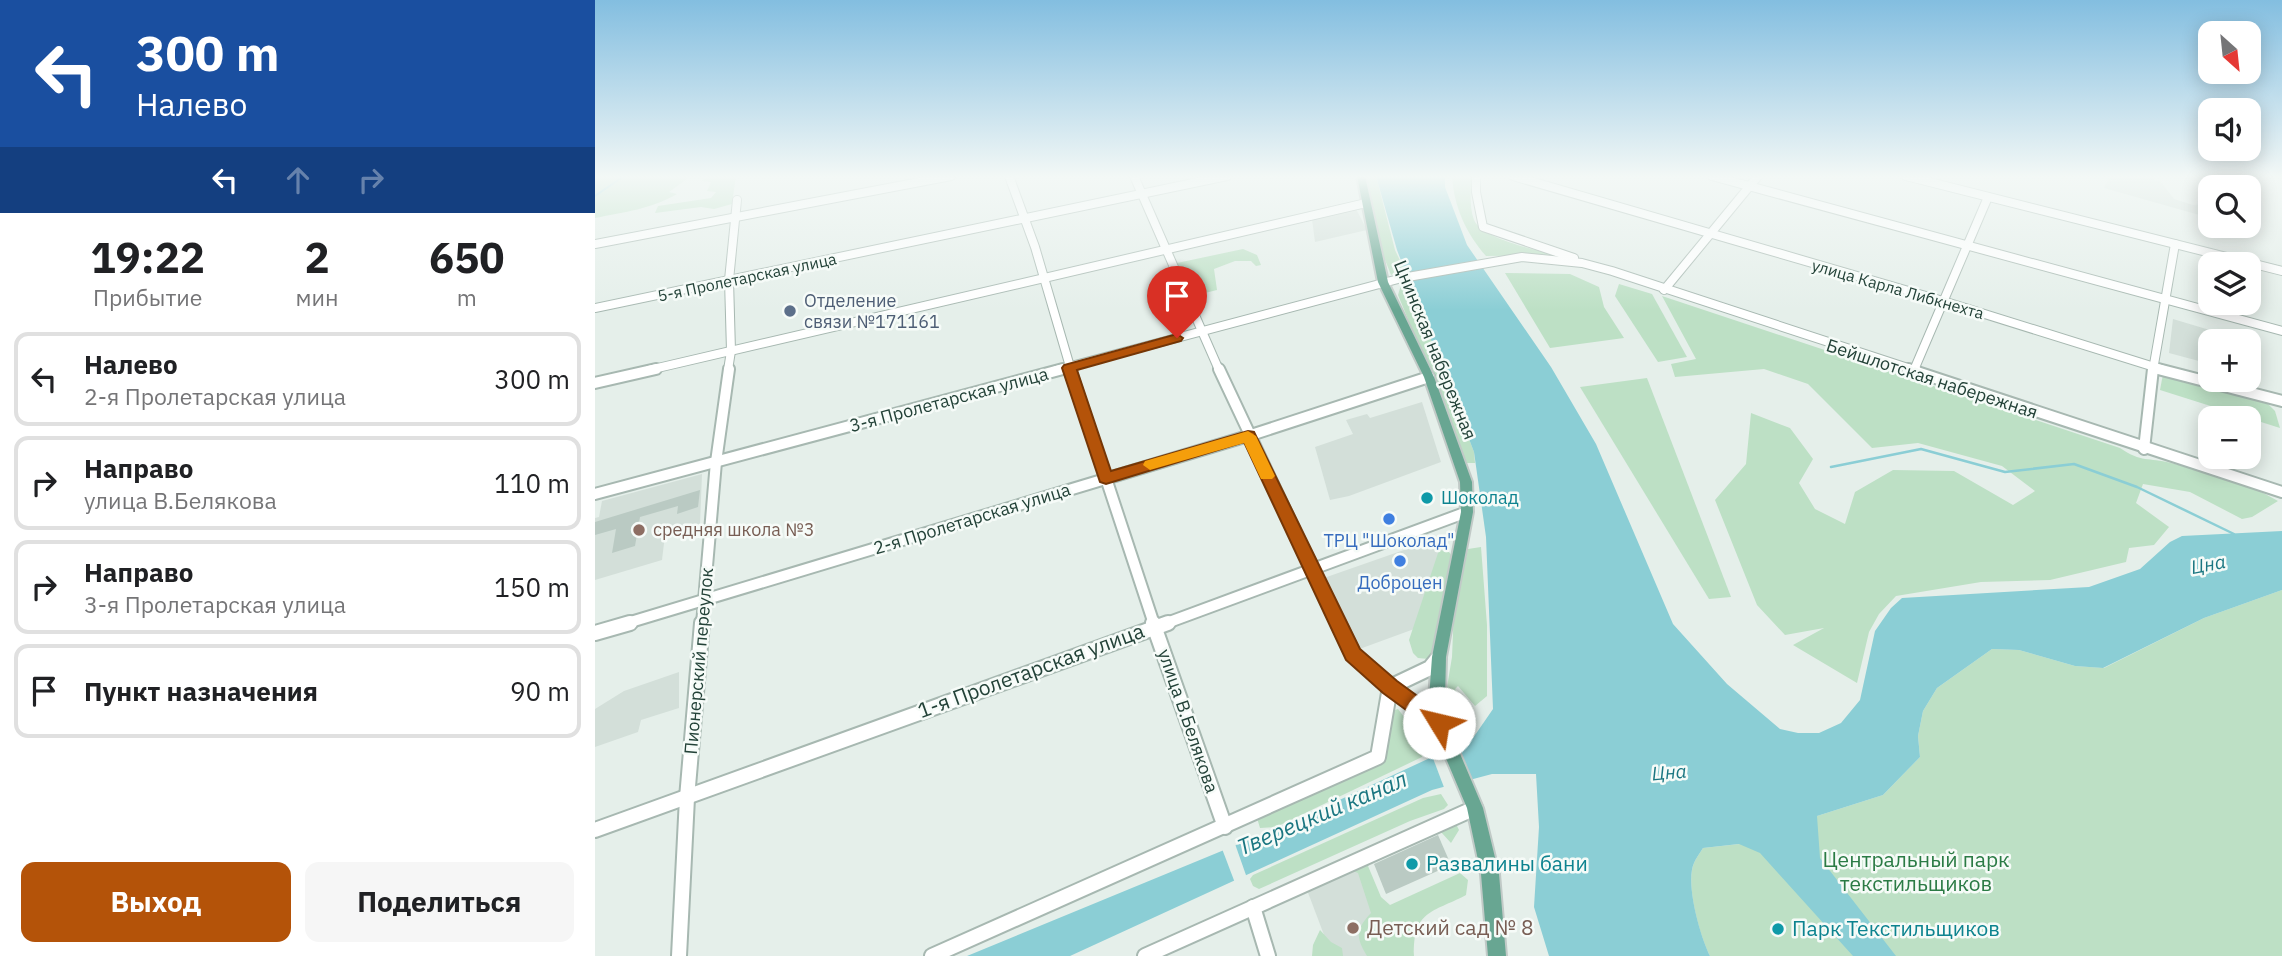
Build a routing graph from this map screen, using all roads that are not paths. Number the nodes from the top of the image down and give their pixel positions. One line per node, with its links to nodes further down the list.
1 (719, 221): 16 (street)
2 (733, 221): 23 (street, Пионерский переулок)
3 (1019, 221): 23 (street, 5-я Пролетарская улица)
4 (1028, 221): 21 (street, улица В.Белякова)
5 (1155, 221): 18 (street)
6 (1288, 221): 18 (street)
7 (1370, 221): 24 (main road, Цнинская набережная)
8 (1482, 221): 19 (street, Бейшлотская набережная)
9 (1665, 221): 14 (street, улица Карла Либкнехта)
10 (1721, 221): 14 (street)
11 (1882, 221): 15 (street)
12 (1978, 221): 15 (street)
13 (2082, 221): 17 (street)
14 (1710, 234): 25 (street); 27 (street, улица Карла Либкнехта)
15 (1968, 243): 26 (street); 27 (street)
16 (595, 244)
17 (2175, 244): 20 (street); 26 (street)
18 (1167, 248): 21 (street); 29 (street)
19 (1582, 264): 22 (street, Бейшлотская набережная); 25 (street, Бейшлотская набережная)
20 (2282, 271)
21 (1046, 277): 31 (street); 33 (street, улица В.Белякова)
22 (1402, 278): 24 (street, 3-я Пролетарская улица)
23 (729, 280): 28 (street, 5-я Пролетарская улица); 31 (street, Пионерский переулок)
24 (1383, 282): 29 (street, 3-я Пролетарская улица); 35 (main road, Цнинская набережная)
25 (1664, 290): 34 (street, Бейшлотская набережная)
26 (2164, 298): 30 (street); 32 (street)
27 (1943, 301): 32 (street, улица Карла Либкнехта); 34 (street)
28 (595, 309)
29 (1204, 331): 33 (street, 3-я Пролетарская улица); 38 (street)
30 (2282, 331)
31 (731, 351): 36 (street); 40 (street, Пионерский переулок)
32 (2153, 367): 37 (street, улица Карла Либкнехта); 39 (street)
33 (1069, 368): 40 (street, 3-я Пролетарская улица); 41 (street, улица В.Белякова)
34 (1913, 373): 39 (street, Бейшлотская набережная)
35 (1429, 377): 38 (street, 2-я Пролетарская улица); 44 (main road, Цнинская набережная)
36 (595, 383)
37 (2282, 401)
38 (1248, 436): 41 (street, 2-я Пролетарская улица); 45 (street)
39 (2144, 449): 42 (street, Бейшлотская набережная)
40 (716, 462): 43 (street, 3-я Пролетарская улица); 46 (street, Пионерский переулок)
41 (1106, 478): 46 (street, 2-я Пролетарская улица); 47 (street, улица В.Белякова)
42 (2282, 492)
43 (595, 494)
44 (1467, 512): 45 (street, 1-я Пролетарская улица); 49 (main road, Цнинская набережная)
45 (1311, 571): 47 (street, 1-я Пролетарская улица); 50 (street)
46 (704, 601): 48 (street, 2-я Пролетарская улица); 52 (street, Пионерский переулок)
47 (1154, 626): 52 (street, 1-я Пролетарская улица); 54 (street, улица В.Белякова)
48 (595, 633)
49 (1439, 657): 50 (street); 51 (main road, Цнинская набережная)
50 (1390, 687): 51 (street); 54 (street)
51 (1439, 723): 53 (main road, Цнинская набережная)
52 (687, 798): 55 (street, 1-я Пролетарская улица); 57 (street, Пионерский переулок)
53 (1475, 808): 56 (street); 61 (main road, Цнинская набережная)
54 (1225, 827): 58 (street)
55 (595, 830)
56 (1253, 906): 59 (street); 60 (street)
57 (678, 956)
58 (932, 956)
59 (1145, 956)
60 (1268, 956)
61 (1497, 956)

